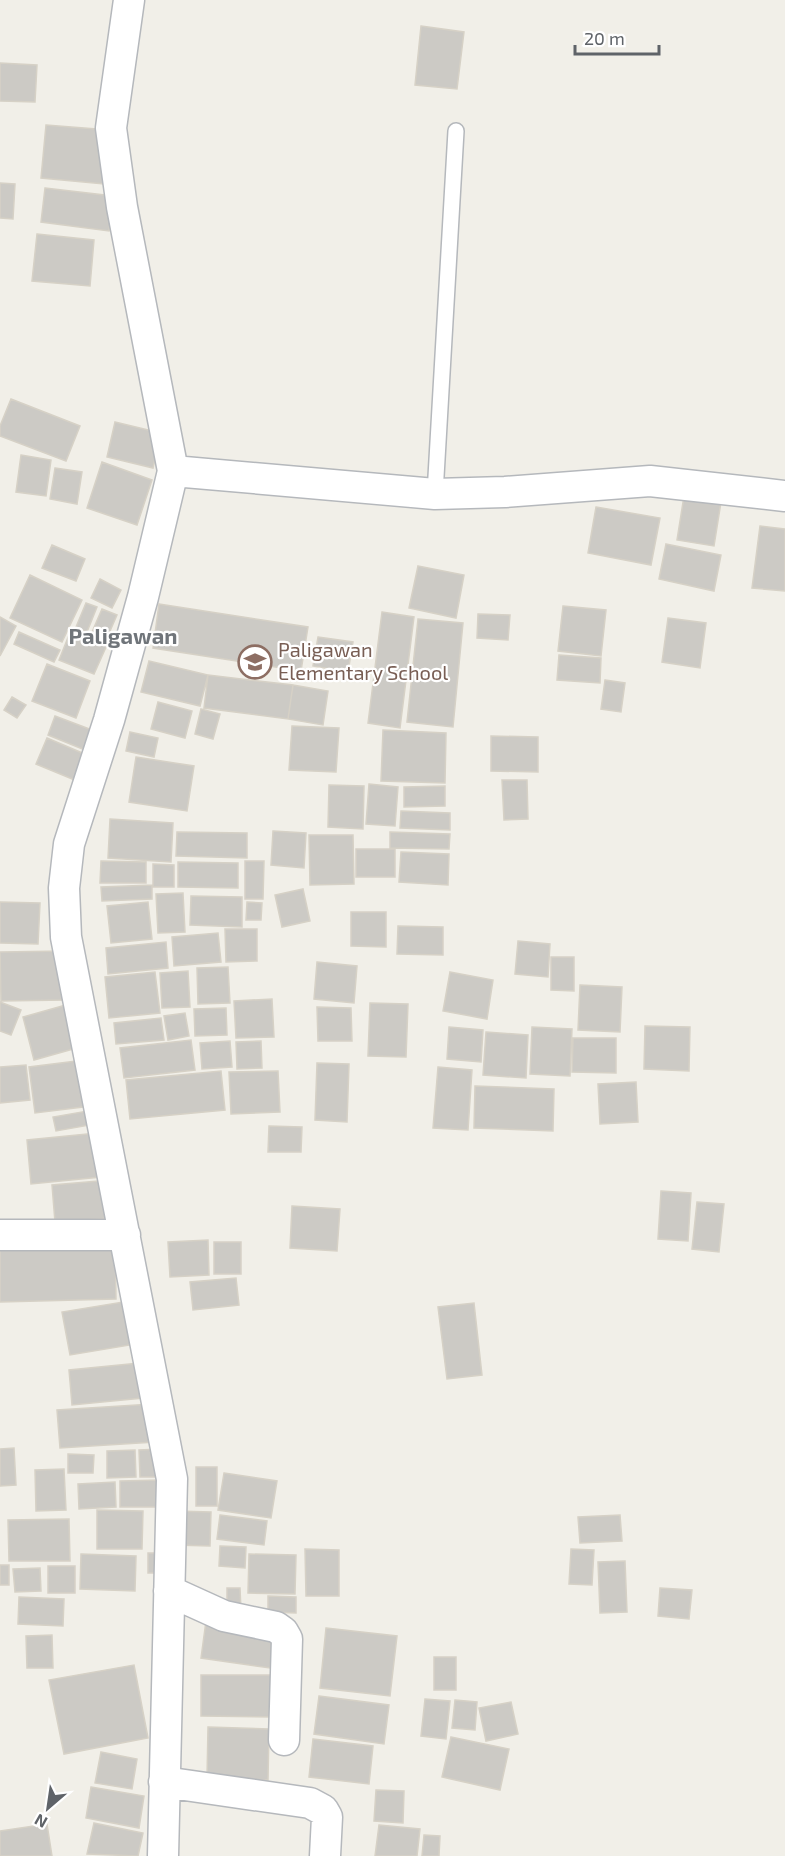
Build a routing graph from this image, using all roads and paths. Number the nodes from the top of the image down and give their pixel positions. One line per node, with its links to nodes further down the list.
1 (129, 0): 3 (street)
2 (456, 131): 4 (lane)
3 (172, 471): 4 (street); 7 (street)
4 (435, 495): 5 (street)
5 (785, 496)
6 (0, 1235): 7 (street)
7 (125, 1235): 8 (street)
8 (169, 1591): 9 (street); 10 (street)
9 (284, 1740)
10 (164, 1782): 11 (street); 12 (street)
11 (162, 1856)
12 (325, 1856)

